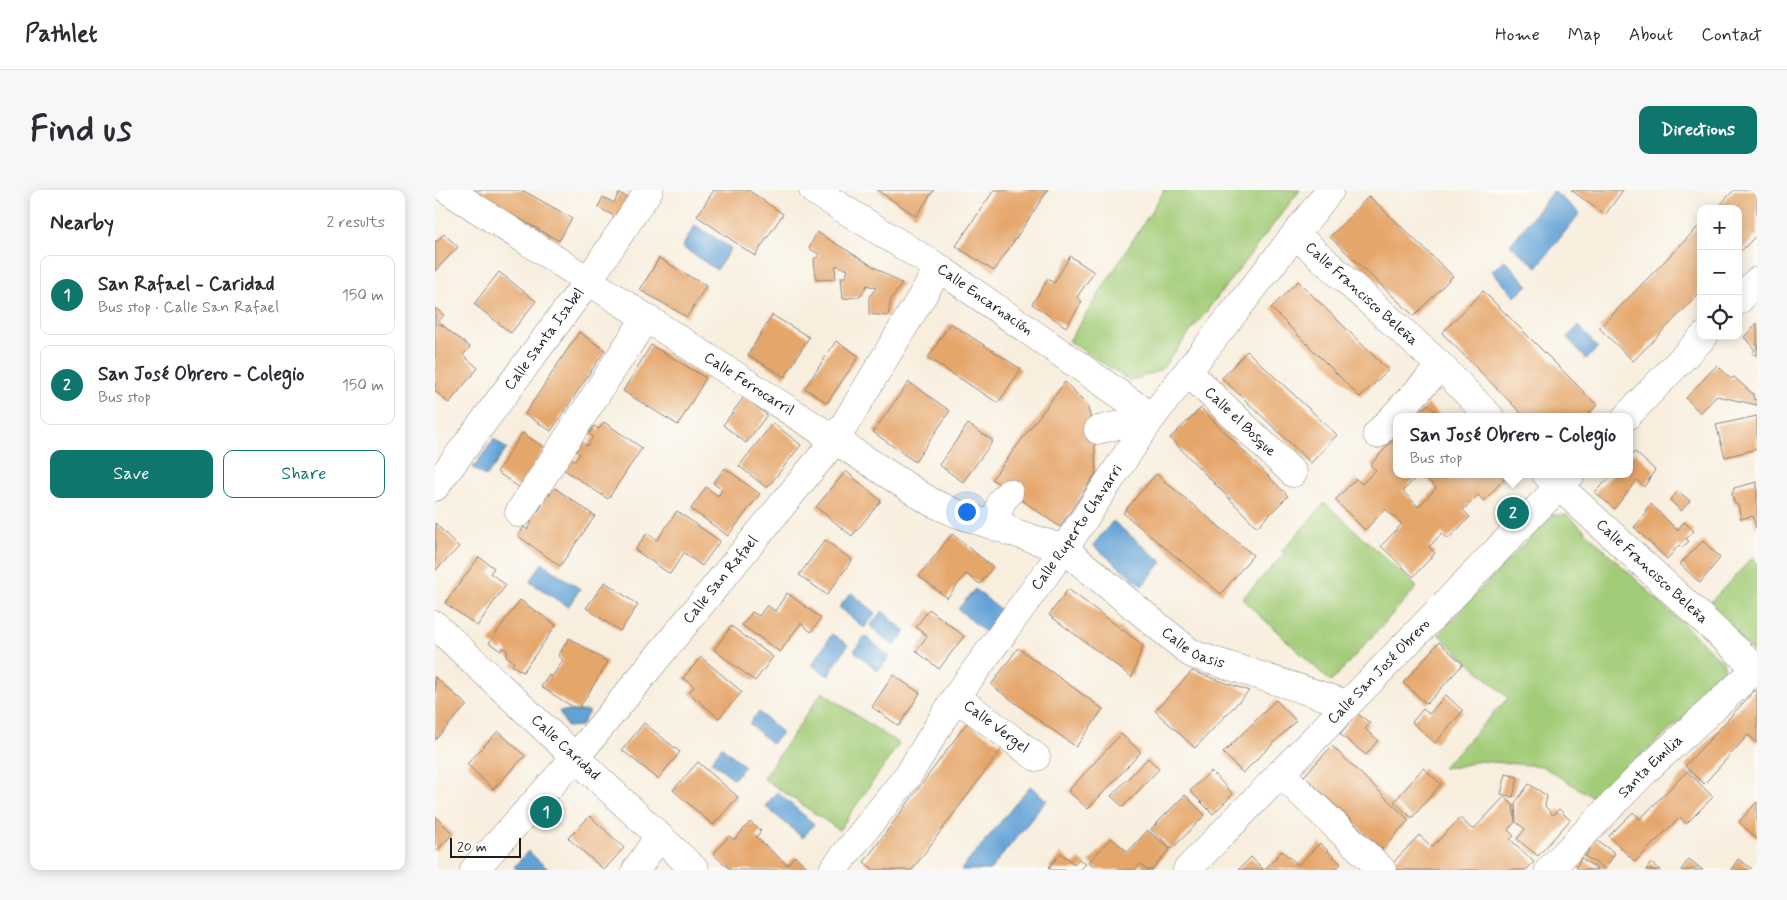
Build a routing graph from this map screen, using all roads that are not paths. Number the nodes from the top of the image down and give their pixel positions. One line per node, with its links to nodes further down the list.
1 (448, 190): 7 (street, Calle Ferrocarril)
2 (649, 190): 7 (street, Calle Santa Isabel)
3 (813, 190): 6 (street, Calle Encarnación)
4 (1330, 190): 5 (street, Calle Ruperto Chavarri)
5 (1296, 235): 12 (street, Calle Francisco Beleña); 13 (street, Calle Ruperto Chavarri)
6 (939, 268): 17 (street, Calle Encarnación); 21 (street, Calle San Rafael)
7 (588, 281): 10 (street, Calle Ferrocarril); 24 (street, Calle Santa Isabel)
8 (1757, 281): 9 (street)
9 (1742, 297)
10 (645, 319): 21 (street, Calle Ferrocarril); 26 (street)
11 (1700, 340): 16 (street)
12 (1441, 366): 14 (street); 15 (street, Calle Francisco Beleña)
13 (1188, 372): 17 (street, Calle Ruperto Chavarri); 22 (street, Calle el Bosque)
14 (1397, 413)
15 (1486, 413)
16 (1630, 413)
17 (1152, 417): 19 (street); 28 (street, Calle Ruperto Chavarri)
18 (1393, 417): 20 (street)
19 (1098, 430)
20 (1377, 434)
21 (836, 439): 27 (street, Calle Ferrocarril); 34 (street, Calle San Rafael)
22 (1293, 473)
23 (1559, 478): 30 (street, Calle Francisco Beleña); 32 (street, Calle San José Obrero)
24 (435, 487)
25 (1009, 493): 27 (street)
26 (519, 513)
27 (1010, 532): 28 (street, Calle Ferrocarril)
28 (1064, 549): 31 (street, Calle Ruperto Chavarri); 32 (street, Calle Oasis)
29 (435, 625): 34 (street, Calle Caridad)
30 (1757, 668): 43 (street, Santa Emilia)
31 (956, 697): 33 (street, Calle Vergel); 40 (street, Calle Ruperto Chavarri)
32 (1347, 704): 35 (street, Calle San José Obrero)
33 (1036, 757)
34 (575, 758): 36 (street, Calle Caridad); 37 (street, Calle San Rafael)
35 (1280, 773): 41 (street, Calle San José Obrero); 42 (street)
36 (659, 836): 38 (street); 39 (street, Calle Caridad)
37 (474, 870)
38 (635, 870)
39 (695, 870)
40 (833, 870)
41 (1187, 870)
42 (1382, 870)
43 (1549, 870)

